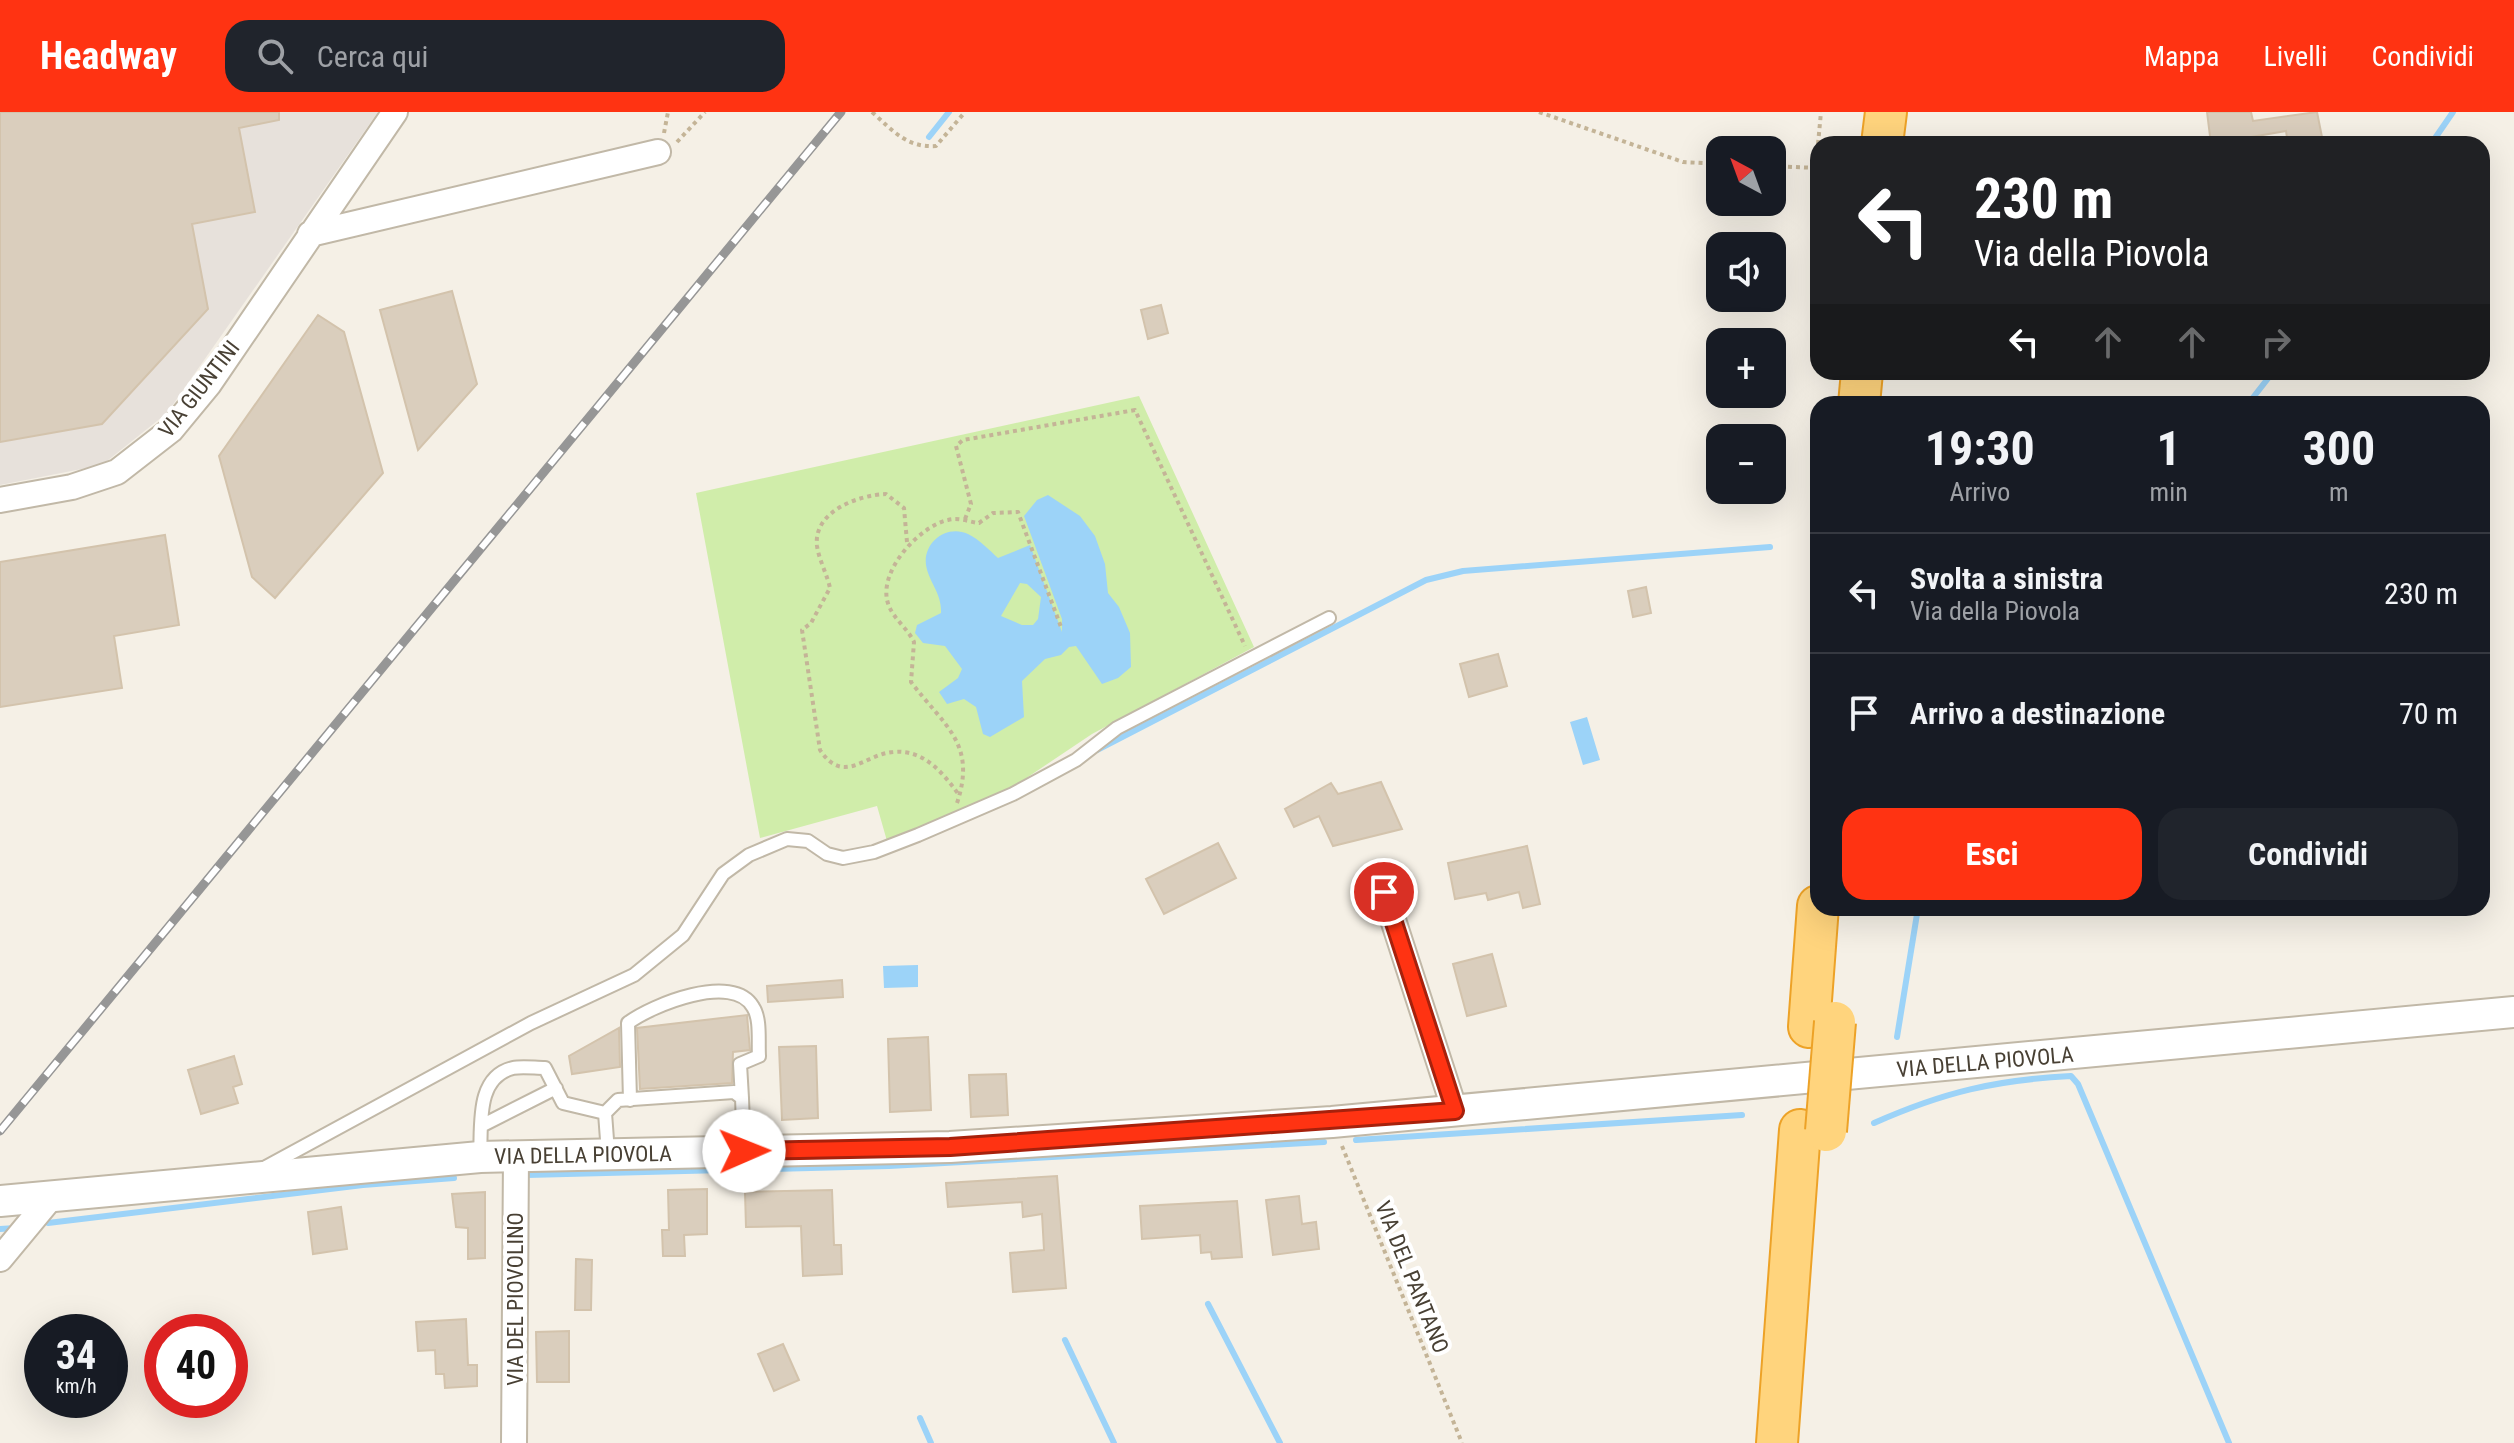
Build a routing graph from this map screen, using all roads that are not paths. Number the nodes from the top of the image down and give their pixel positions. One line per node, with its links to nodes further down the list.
1 (395, 112): 7 (street, VIA GIUNTINI)
2 (1886, 112): 4 (highway)
3 (1913, 112): 5 (highway)
4 (1883, 136)
5 (1910, 136)
6 (658, 152): 7 (street)
7 (310, 234): 8 (street, VIA GIUNTINI)
8 (0, 500)
9 (1329, 618): 26 (lane)
10 (1384, 892): 18 (street)
11 (1818, 916): 14 (highway)
12 (1842, 916): 14 (highway)
13 (2514, 1012): 18 (street, VIA DELLA PIOVOLA)
14 (1822, 1024): 21 (highway)
15 (556, 1088): 19 (lane); 20 (lane); 20 (lane)
16 (742, 1098): 17 (lane); 17 (lane); 22 (lane)
17 (630, 1100): 19 (lane)
18 (1455, 1111): 22 (street, VIA DELLA PIOVOLA)
19 (605, 1113): 23 (lane)
20 (483, 1125): 25 (lane)
21 (1813, 1130): 31 (highway); 32 (highway)
22 (744, 1151): 23 (street, VIA DELLA PIOVOLA)
23 (608, 1154): 24 (street, VIA DELLA PIOVOLA)
24 (516, 1156): 25 (street, VIA DELLA PIOVOLA); 30 (street, VIA DEL PIOVOLINO)
25 (480, 1157): 26 (street, VIA DELLA PIOVOLA)
26 (240, 1181): 27 (street, VIA DELLA PIOVOLA)
27 (53, 1195): 28 (street, VIA DELLA PIOVOLA); 29 (street)
28 (0, 1201)
29 (0, 1259)
30 (514, 1443)
31 (1777, 1443)
32 (1802, 1443)

